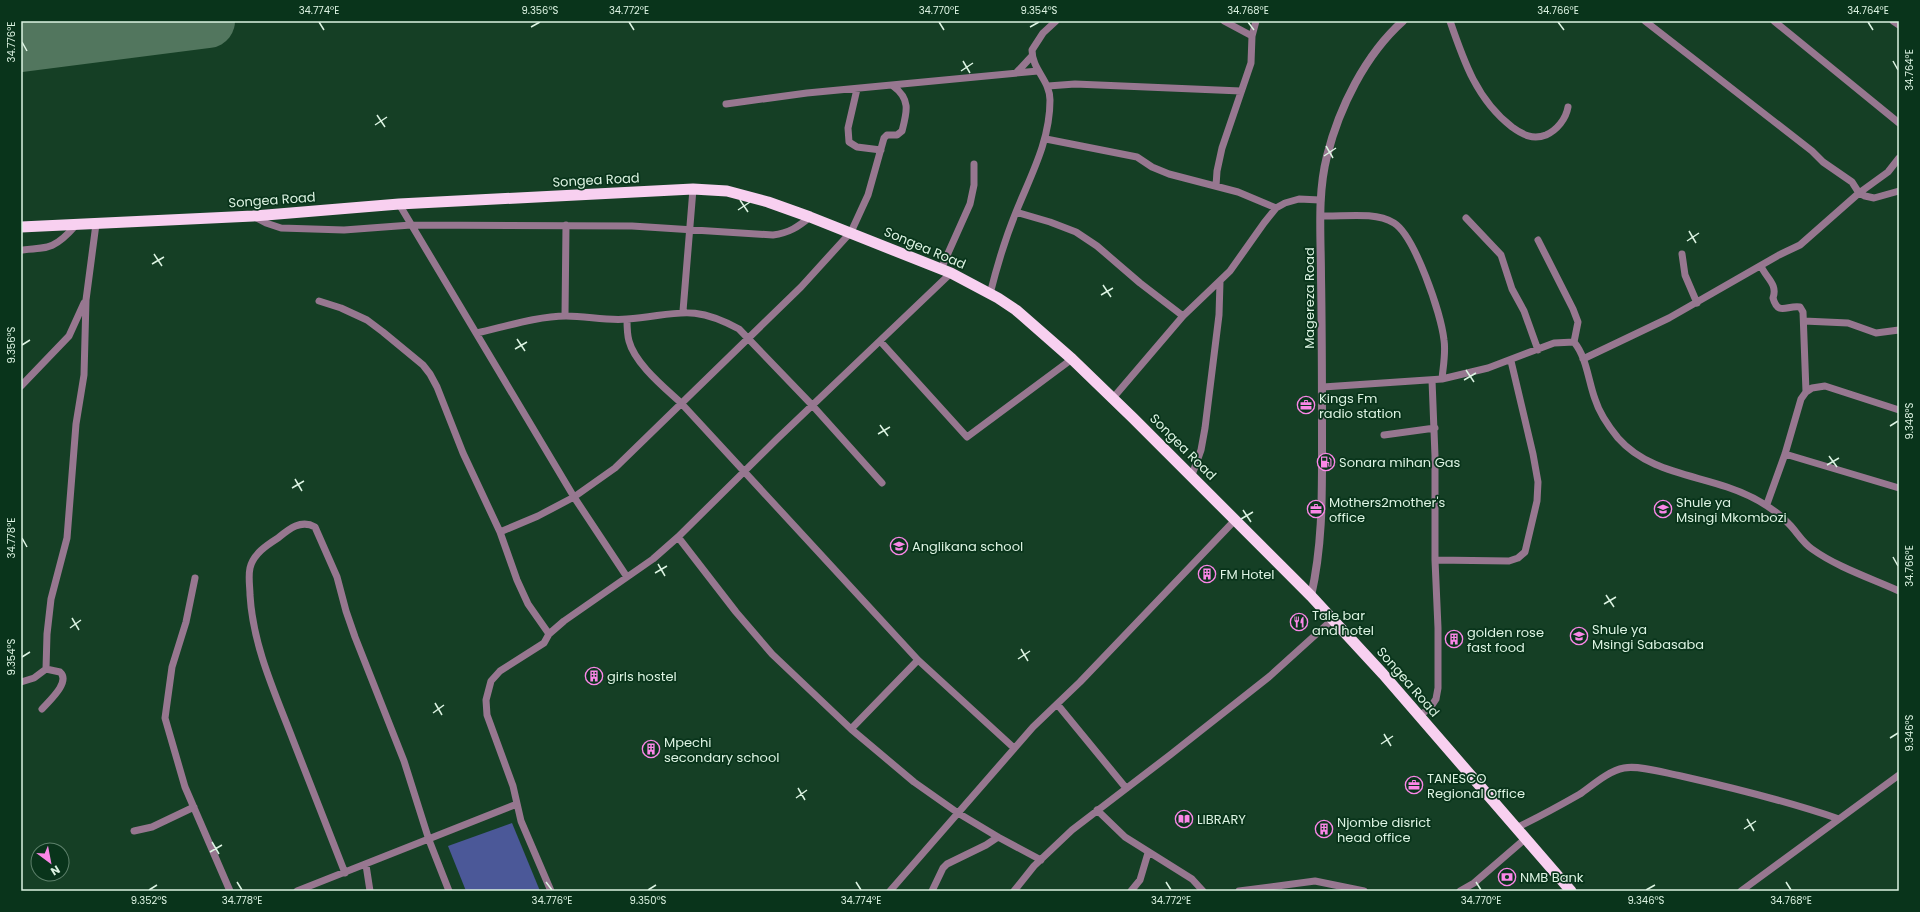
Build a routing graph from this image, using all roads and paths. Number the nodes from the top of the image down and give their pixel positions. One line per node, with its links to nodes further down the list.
1 (1056, 21): 11 (street)
2 (1224, 21): 10 (street)
3 (1256, 21): 10 (street)
4 (1403, 21): 29 (street, Magereza Road)
5 (1450, 21): 19 (street)
6 (1645, 21): 28 (street)
7 (1774, 21): 20 (street)
8 (1893, 21): 9 (street)
9 (1899, 25)
10 (1252, 36): 17 (street)
11 (1032, 56): 12 (street); 13 (street)
12 (1038, 71): 13 (street); 15 (street)
13 (1017, 72): 14 (street)
14 (893, 86): 16 (street); 22 (street)
15 (1048, 86): 17 (street); 21 (street)
16 (857, 89): 18 (street); 22 (street)
17 (1241, 91): 25 (street)
18 (726, 104)
19 (1568, 107)
20 (1899, 123)
21 (1046, 139): 25 (street); 32 (street)
22 (881, 150): 43 (street)
23 (1899, 158): 28 (street)
24 (974, 164): 48 (street)
25 (1216, 186): 31 (street)
26 (693, 189): 30 (highway, Songea Road); 35 (highway, Songea Road); 42 (street)
27 (1899, 191): 28 (street)
28 (1859, 193): 47 (street)
29 (1320, 200): 31 (street); 34 (street, Magereza Road)
30 (399, 204): 33 (highway, Songea Road); 39 (street)
31 (1276, 208): 49 (street)
32 (1016, 212): 50 (street); 56 (street)
33 (253, 216): 37 (highway, Songea Road); 39 (street)
34 (1321, 216): 69 (street); 71 (street, Magereza Road)
35 (810, 217): 42 (street); 43 (highway, Songea Road)
36 (1466, 218): 64 (street)
37 (96, 224): 38 (highway, Songea Road); 51 (street)
38 (76, 225): 41 (highway, Songea Road); 45 (street)
39 (411, 225): 40 (street); 60 (street)
40 (566, 225): 42 (street); 55 (street)
41 (21, 227)
42 (689, 229): 54 (street)
43 (851, 232): 48 (highway, Songea Road); 61 (street)
44 (1538, 240): 63 (street)
45 (21, 250)
46 (1682, 254): 53 (street)
47 (1761, 266): 53 (street); 58 (street)
48 (946, 271): 50 (highway, Songea Road); 62 (street)
49 (1220, 282): 56 (street); 81 (street)
50 (990, 294): 66 (highway, Songea Road)
51 (86, 300): 70 (street); 97 (street)
52 (318, 301): 87 (street)
53 (1697, 303): 65 (street)
54 (683, 311): 57 (street); 61 (street)
55 (565, 316): 57 (street); 60 (street)
56 (1183, 316): 73 (street)
57 (627, 319): 74 (street)
58 (1804, 321): 59 (street); 72 (street)
59 (1899, 330)
60 (477, 333): 84 (street)
61 (748, 338): 74 (street); 75 (street)
62 (880, 341): 66 (street); 75 (street)
63 (1574, 342): 64 (street); 65 (street)
64 (1538, 350): 67 (street)
65 (1583, 359): 85 (street)
66 (1072, 360): 73 (highway, Songea Road)
67 (1511, 360): 69 (street); 89 (street)
68 (1432, 380): 69 (street); 71 (street); 77 (street)
69 (1442, 380)
70 (21, 386)
71 (1323, 388): 93 (street, Magereza Road)
72 (1806, 392): 76 (street); 79 (street)
73 (1113, 398): 81 (highway, Songea Road)
74 (681, 404): 80 (street); 84 (street)
75 (812, 405): 80 (street); 82 (street)
76 (1899, 410)
77 (1435, 428): 78 (street); 89 (street)
78 (1384, 435)
79 (1785, 454): 83 (street); 85 (street)
80 (743, 472): 88 (street); 96 (street)
81 (1192, 475): 86 (highway, Songea Road)
82 (882, 483)
83 (1899, 488)
84 (574, 497): 87 (street); 90 (street)
85 (1768, 504): 92 (street)
86 (1236, 519): 93 (highway, Songea Road); 99 (street)
87 (500, 532): 95 (street)
88 (678, 537): 90 (street); 102 (street)
89 (1435, 560): 101 (street)
90 (627, 577): 95 (street)
91 (195, 578): 107 (street)
92 (1899, 591)
93 (1311, 596): 94 (highway, Songea Road)
94 (1333, 619): 101 (highway, Songea Road); 105 (street)
95 (549, 634): 106 (street)
96 (918, 660): 102 (street); 103 (street)
97 (46, 669): 98 (street); 100 (street)
98 (21, 682)
99 (1057, 704): 103 (street); 105 (street)
100 (42, 709)
101 (1419, 716): 111 (highway, Songea Road)
102 (851, 729): 109 (street)
103 (1014, 748): 109 (street)
104 (1899, 775): 110 (street)
105 (1126, 788): 108 (street)
106 (517, 804): 115 (street); 124 (street)
107 (194, 807): 112 (street); 120 (street)
108 (1097, 810): 116 (street); 117 (street)
109 (958, 813): 113 (street); 125 (street)
110 (1839, 819): 111 (street); 134 (street)
111 (1516, 828): 114 (highway, Songea Road)
112 (134, 831)
113 (998, 837): 117 (street); 126 (street)
114 (1525, 839): 132 (street); 133 (highway, Songea Road)
115 (429, 840): 118 (street); 119 (street); 123 (street)
116 (1148, 852): 128 (street); 129 (street)
117 (1041, 860): 127 (street)
118 (366, 865): 119 (street); 122 (street)
119 (345, 873): 121 (street)
120 (230, 891)
121 (297, 891)
122 (370, 891)
123 (449, 891)
124 (551, 891)
125 (890, 891)
126 (932, 891)
127 (1014, 891)
128 (1131, 891)
129 (1203, 891)
130 (1239, 891): 131 (street)
131 (1364, 891)
132 (1460, 891)
133 (1571, 891)
134 (1741, 891)

